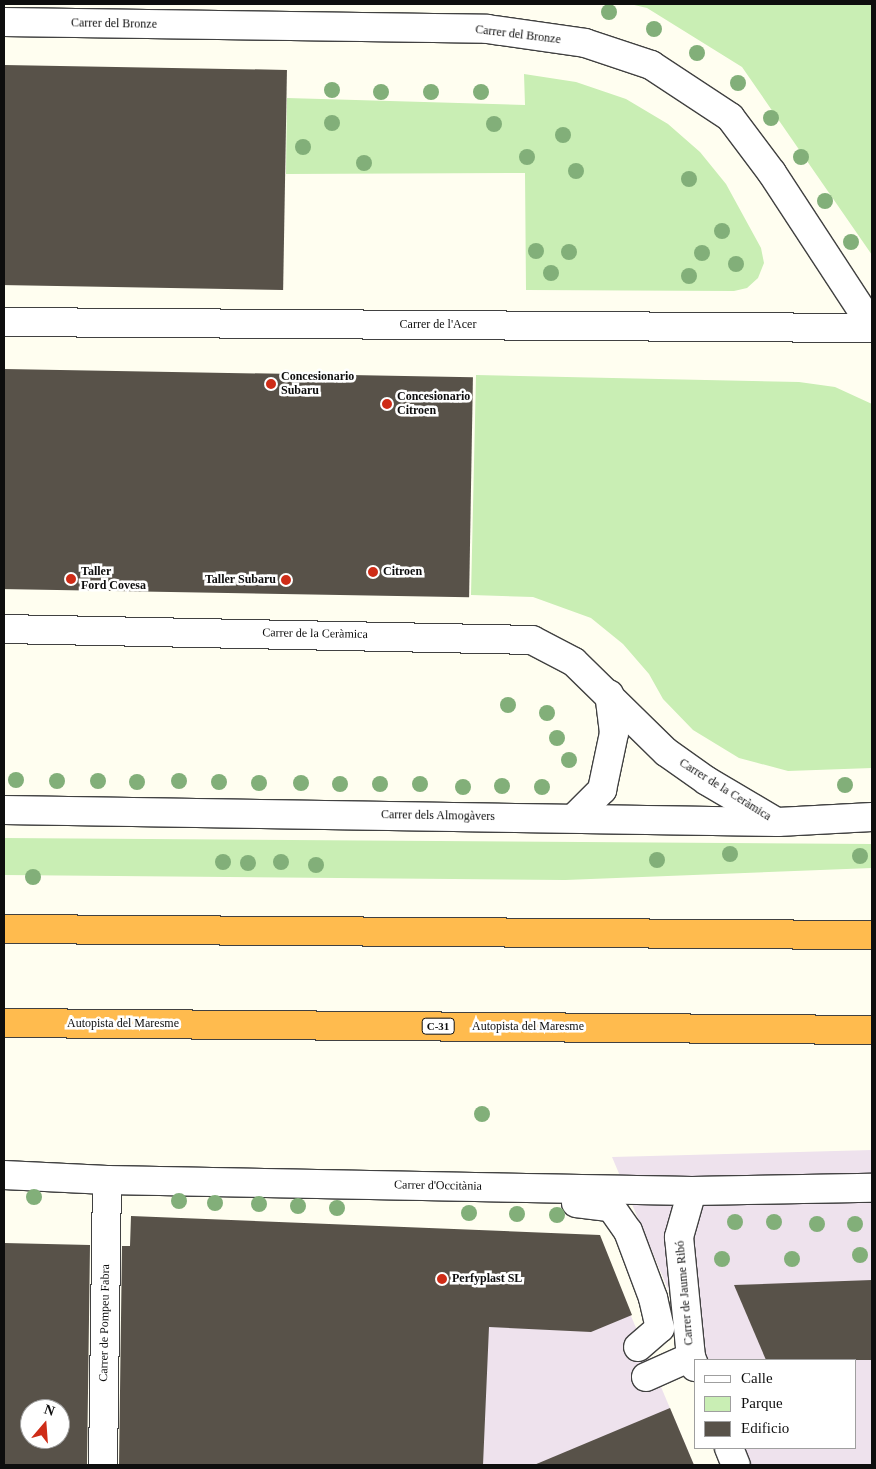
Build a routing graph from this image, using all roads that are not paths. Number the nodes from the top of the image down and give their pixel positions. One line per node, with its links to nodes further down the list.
1 (4, 22): 3 (street, Carrer del Bronze)
2 (4, 322): 3 (street, Carrer de l'Acer)
3 (872, 327)
4 (4, 629): 5 (street, Carrer de la Ceràmica)
5 (609, 694): 8 (street); 9 (street, Carrer de la Ceràmica)
6 (4, 810): 8 (street, Carrer dels Almogàvers)
7 (872, 817): 9 (street, Carrer dels Almogàvers)
8 (574, 818): 9 (street, Carrer dels Almogàvers)
9 (778, 822)
10 (4, 929): 11 (highway)
11 (872, 935)
12 (4, 1023): 13 (highway, Autopista del Maresme / C-31)
13 (872, 1030)
14 (4, 1175): 15 (street, Carrer d'Occitània)
15 (107, 1180): 16 (street, Carrer d'Occitània); 23 (street, Carrer de Pompeu Fabra)
16 (486, 1187): 18 (street, Carrer d'Occitània); 19 (street)
17 (872, 1188): 18 (street, Carrer d'Occitània)
18 (692, 1190): 20 (street, Carrer de Jaume Ribó)
19 (638, 1347)
20 (693, 1362): 21 (street)
21 (646, 1377)
22 (729, 1449): 24 (street)
23 (103, 1465)
24 (736, 1465)

